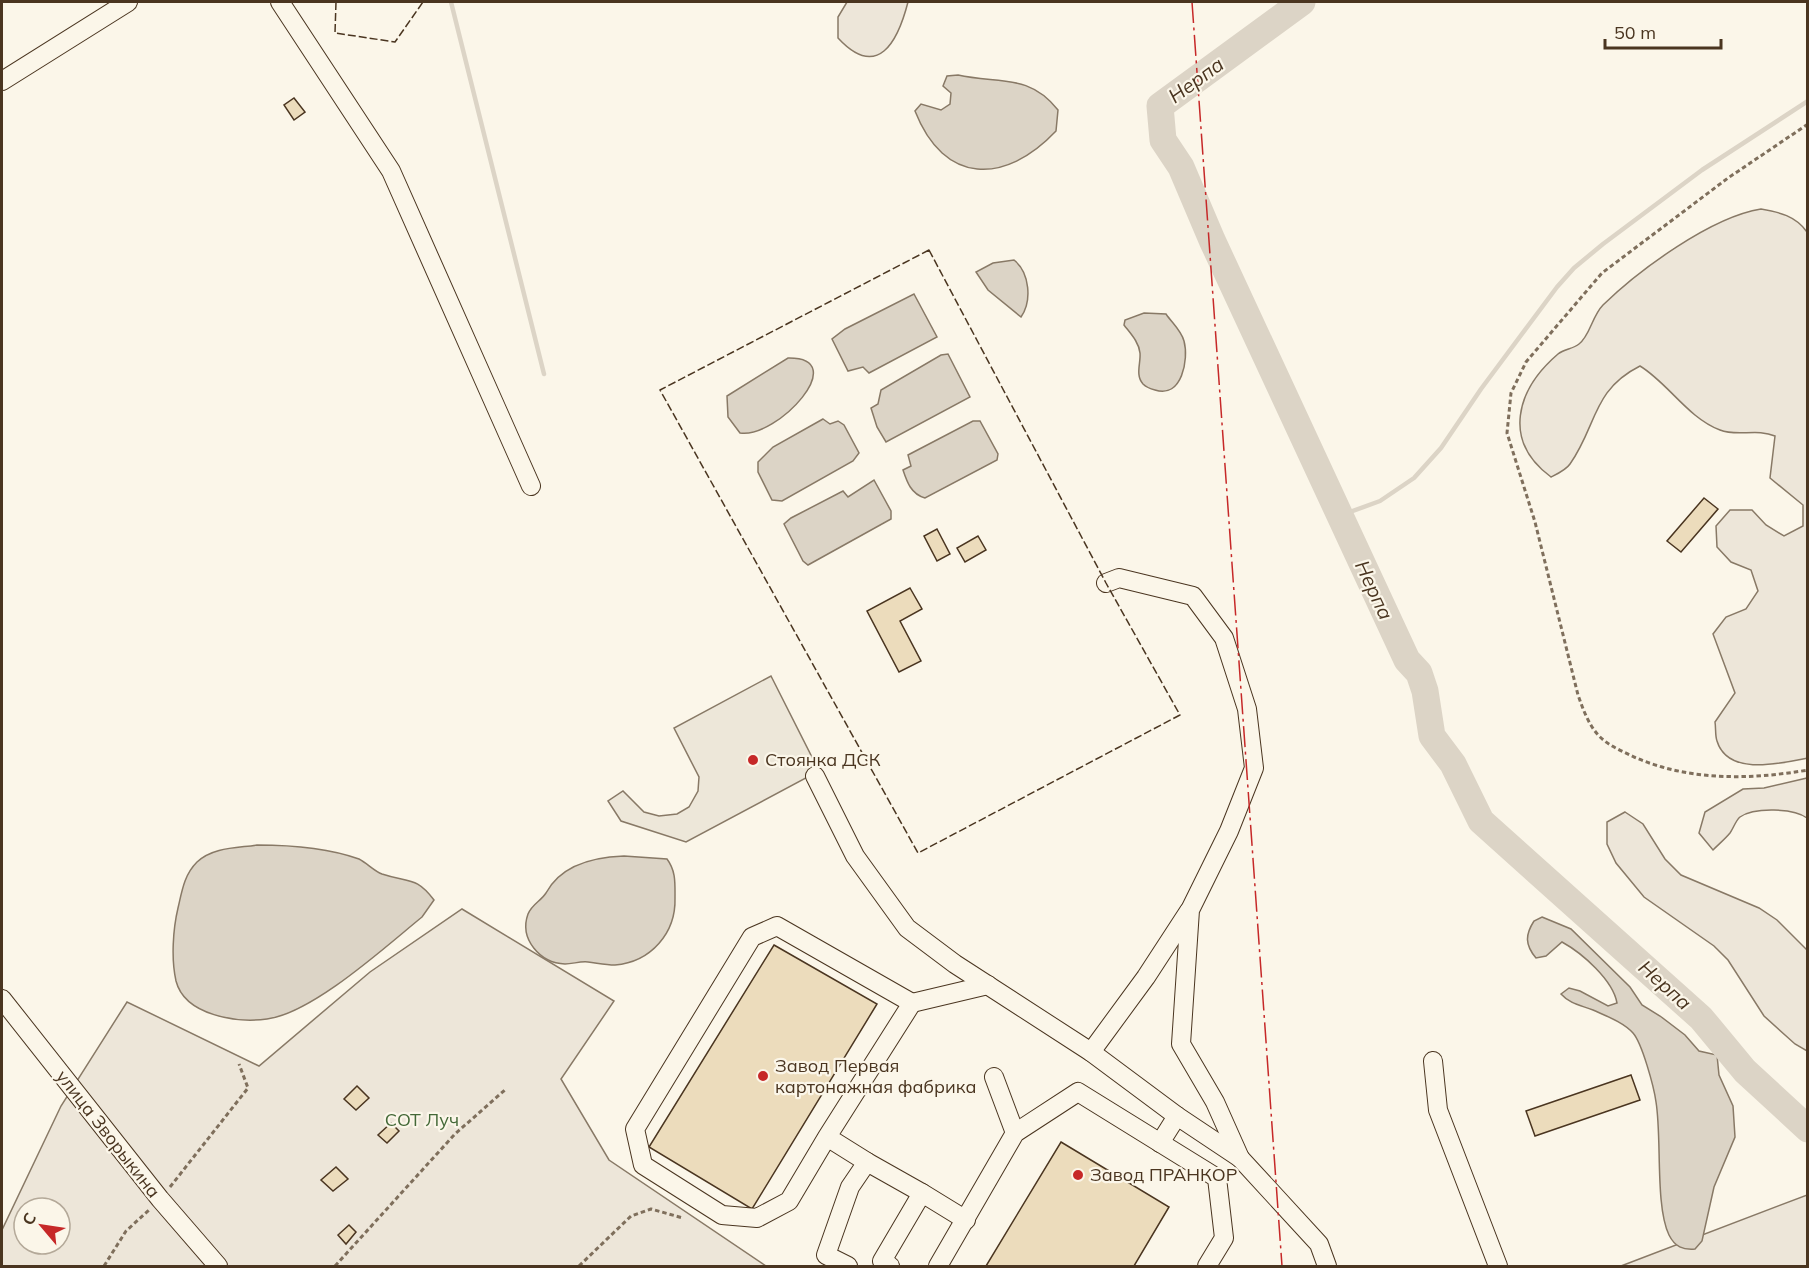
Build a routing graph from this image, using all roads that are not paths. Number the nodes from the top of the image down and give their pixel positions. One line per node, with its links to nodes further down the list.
1 (128, 2): 3 (street)
2 (280, 2): 4 (street)
3 (2, 81)
4 (531, 486)
5 (1106, 583): 7 (street)
6 (815, 776): 8 (street)
7 (1190, 910): 11 (street); 18 (street)
8 (988, 985): 10 (street); 11 (street)
9 (2, 999): 23 (street, улица Зворыкина)
10 (912, 1003): 16 (street); 16 (street)
11 (1091, 1052): 14 (street)
12 (1433, 1061): 28 (street)
13 (994, 1077): 15 (street)
14 (1177, 1116): 17 (street); 18 (street)
15 (1015, 1133): 17 (street); 21 (street)
16 (827, 1137): 19 (street)
17 (1160, 1143): 26 (street)
18 (1240, 1158): 27 (street)
19 (867, 1162): 20 (street); 24 (street)
20 (922, 1193): 21 (street); 22 (street)
21 (966, 1220): 25 (street)
22 (883, 1265)
23 (218, 1266)
24 (848, 1266)
25 (938, 1266)
26 (1207, 1266)
27 (1327, 1266)
28 (1498, 1266)

